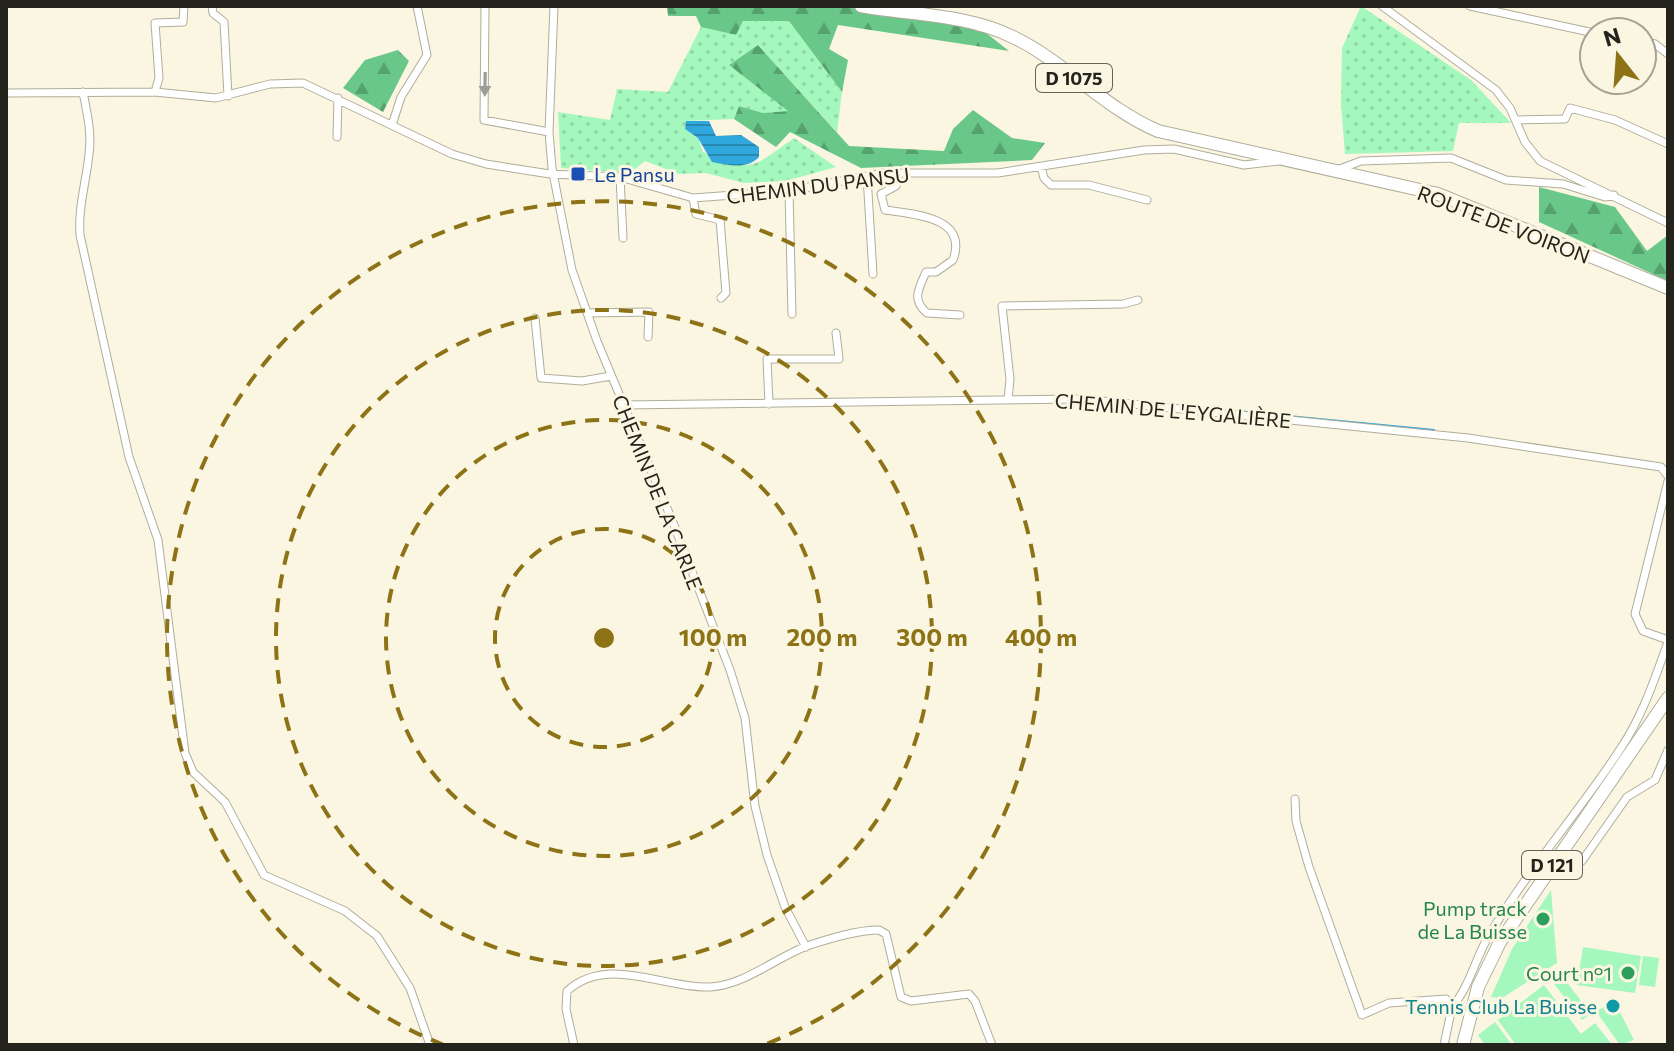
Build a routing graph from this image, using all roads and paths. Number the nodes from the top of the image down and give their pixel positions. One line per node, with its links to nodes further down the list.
1 (184, 6): 11 (street)
2 (212, 6): 13 (street)
3 (417, 6): 16 (street)
4 (485, 6): 17 (street, one-way to 17)
5 (554, 6): 17 (street, CHEMIN DE LA CARLE)
6 (861, 6): 20 (main road, D 1075)
7 (1382, 6): 15 (street)
8 (1470, 6): 9 (street)
9 (1578, 30)
10 (83, 92): 11 (street, CHEMIN DU PANSU); 12 (street, CHEMIN DU PANSU); 55 (street)
11 (155, 92): 13 (street, CHEMIN DU PANSU)
12 (6, 93)
13 (228, 96): 14 (street, CHEMIN DU PANSU)
14 (338, 98): 16 (street, CHEMIN DU PANSU); 18 (street)
15 (1516, 120): 19 (street); 28 (street)
16 (392, 125): 24 (street, CHEMIN DU PANSU)
17 (549, 132): 24 (street, CHEMIN DE LA CARLE)
18 (337, 137)
19 (1668, 144)
20 (1285, 158): 21 (street, CHEMIN DU PANSU); 22 (main road, D 1075)
21 (1041, 167): 23 (street, CHEMIN DU PANSU); 30 (street)
22 (1336, 171): 28 (street); 34 (main road, ROUTE DE VOIRON / D 1075)
23 (899, 173): 25 (street, CHEMIN DU PANSU); 39 (street)
24 (553, 174): 26 (street, CHEMIN DU PANSU); 37 (street, CHEMIN DE LA CARLE)
25 (867, 176): 27 (street, CHEMIN DU PANSU); 33 (street)
26 (620, 177): 29 (street, CHEMIN DU PANSU); 32 (street)
27 (789, 191): 29 (street, CHEMIN DU PANSU); 38 (street)
28 (1614, 195): 31 (street)
29 (693, 198): 35 (street)
30 (1147, 200)
31 (1668, 223)
32 (623, 238)
33 (873, 274)
34 (1668, 288)
35 (721, 298)
36 (1138, 300): 44 (street)
37 (587, 313): 42 (street); 43 (street, CHEMIN DE LA CARLE)
38 (792, 314)
39 (960, 315)
40 (535, 318): 43 (street)
41 (836, 333): 45 (street)
42 (648, 337)
43 (611, 376): 46 (street, CHEMIN DE LA CARLE)
44 (1008, 400): 45 (street, CHEMIN DE L'EYGALIÈRE); 47 (street, CHEMIN DE L'EYGALIÈRE)
45 (769, 404): 46 (street, CHEMIN DE L'EYGALIÈRE)
46 (622, 405): 53 (street, CHEMIN DE LA CARLE)
47 (1668, 478): 48 (street, CHEMIN DE L'EYGALIÈRE)
48 (1668, 641): 54 (street)
49 (1668, 698): 59 (main road, D 121)
50 (1668, 750): 52 (street)
51 (1295, 799): 54 (street)
52 (1582, 861)
53 (806, 947): 56 (street); 57 (street)
54 (1452, 1007): 58 (street)
55 (430, 1045)
56 (574, 1045)
57 (992, 1045)
58 (1444, 1045)
59 (1463, 1045)

